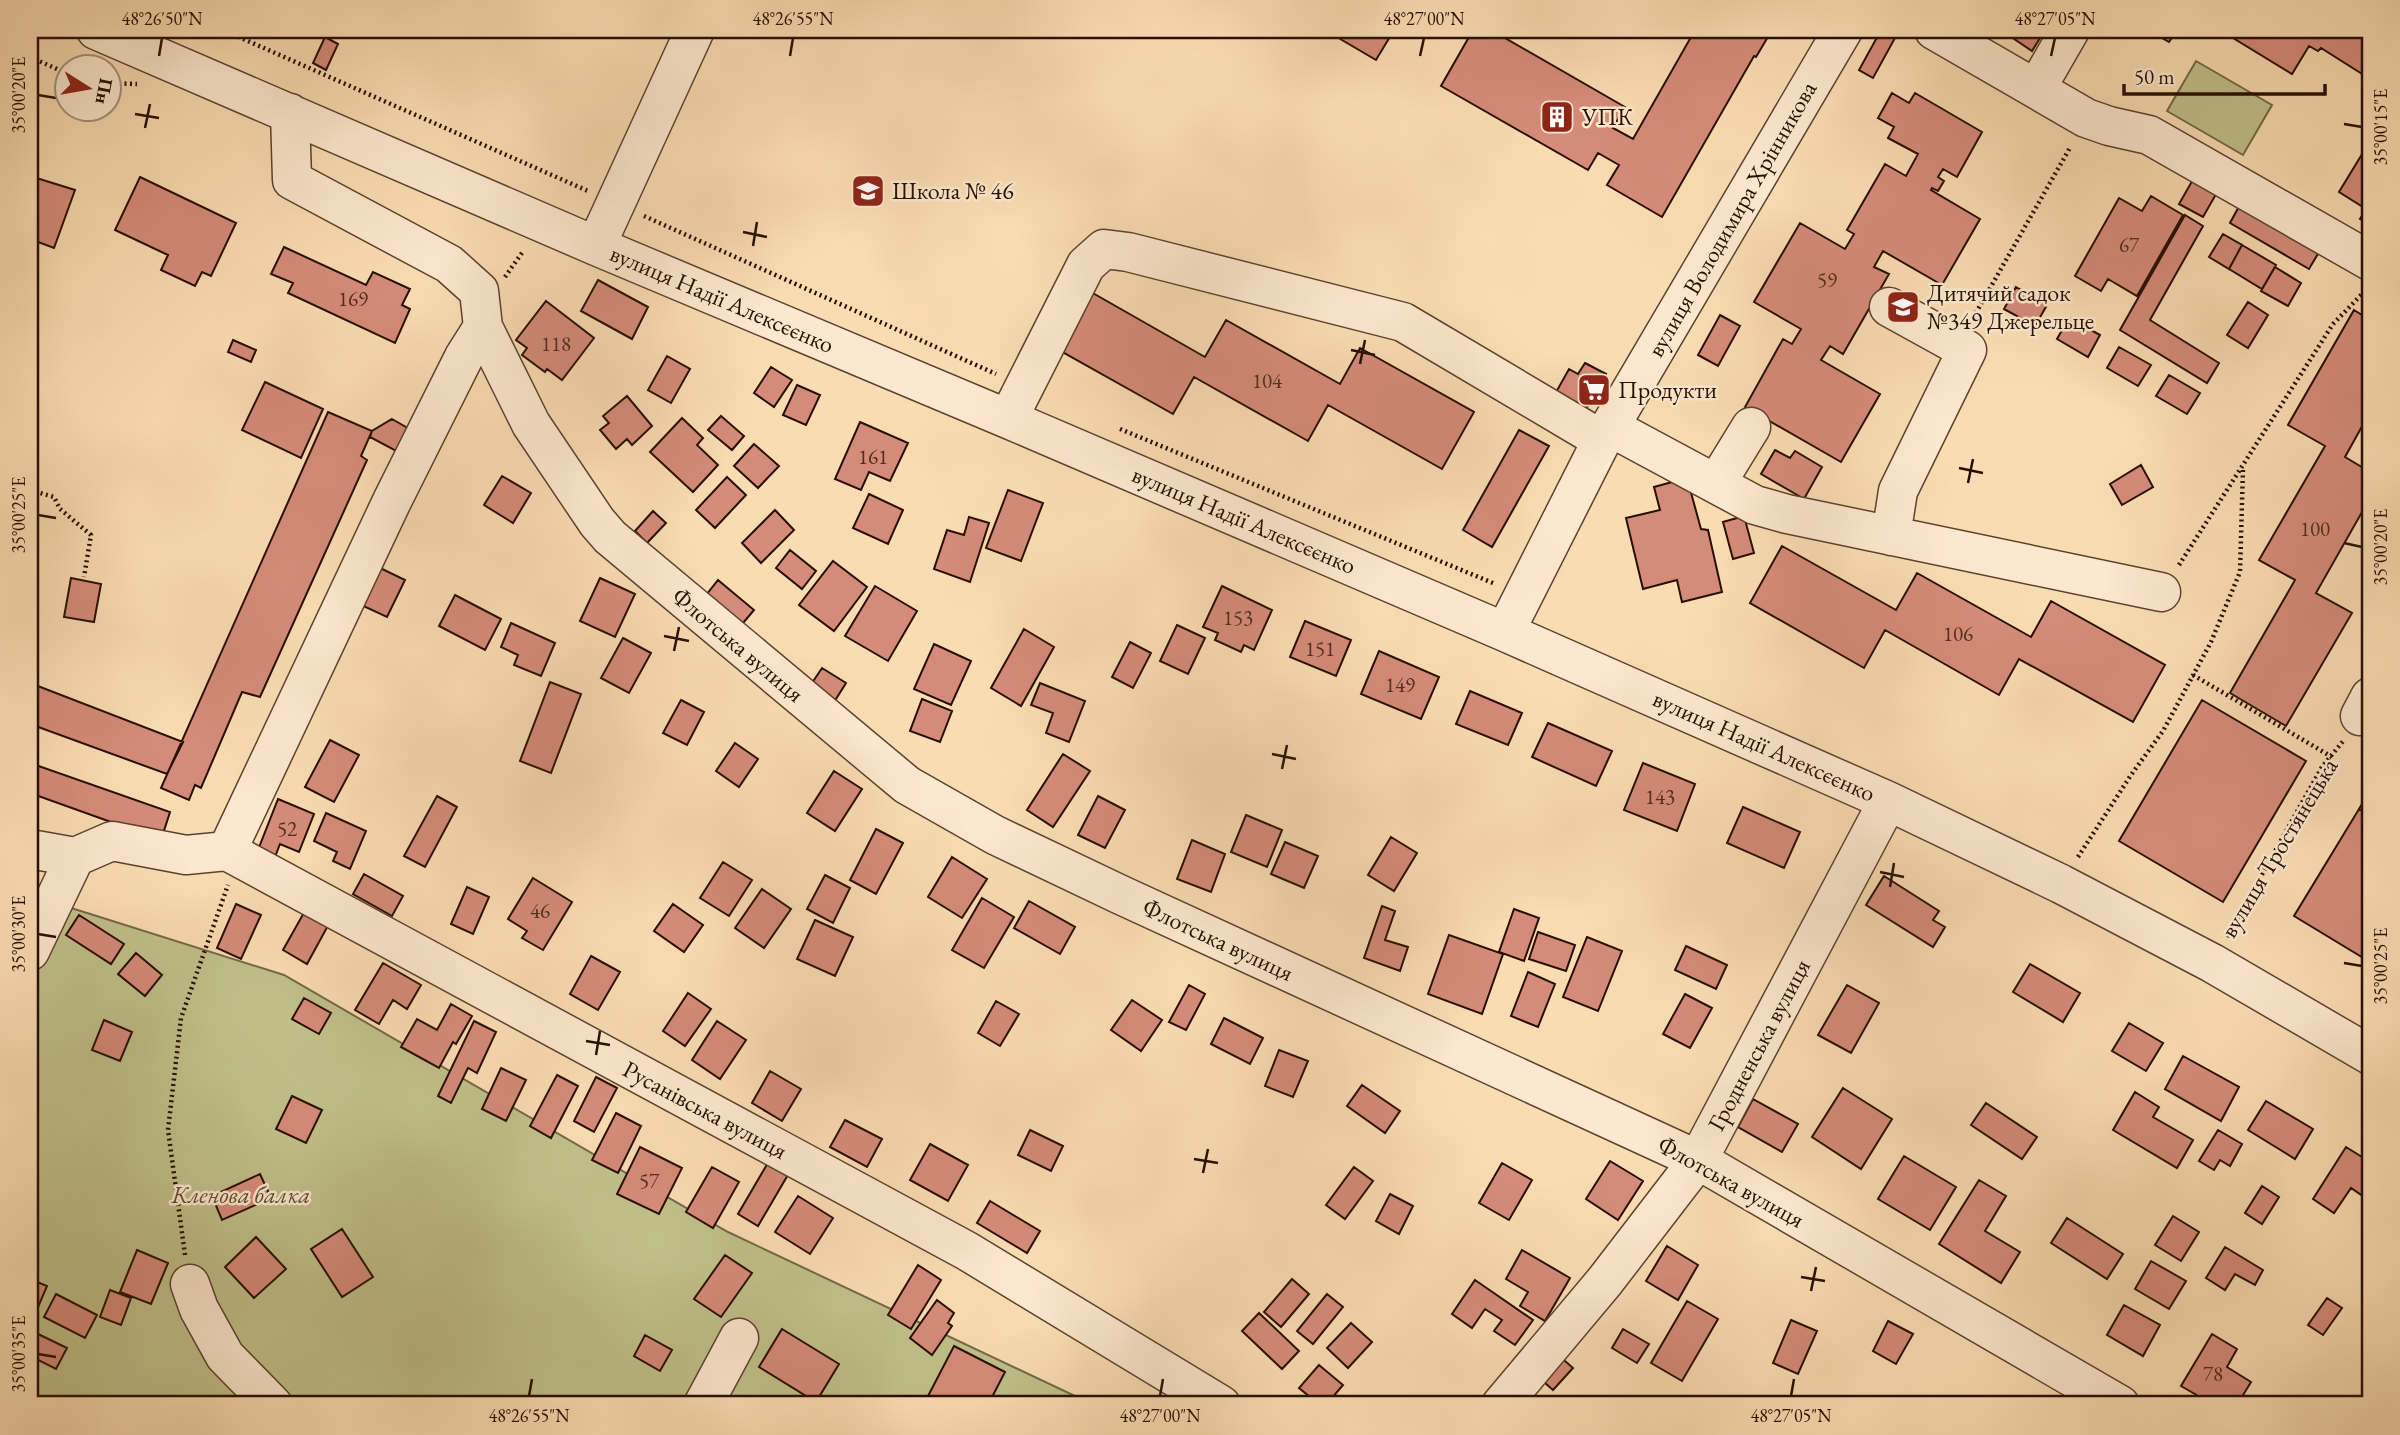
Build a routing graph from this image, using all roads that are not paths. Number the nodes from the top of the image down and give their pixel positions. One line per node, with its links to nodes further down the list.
1 (96, 30): 7 (street, вулиця Надії Алексєєнко)
2 (695, 30): 8 (street)
3 (1843, 30): 14 (street, вулиця Володимира Хрінникова)
4 (1934, 30): 6 (street)
5 (2070, 30): 6 (street)
6 (2036, 89): 9 (street)
7 (290, 113): 8 (street, вулиця Надії Алексєєнко); 11 (street)
8 (596, 246): 12 (street, вулиця Надії Алексєєнко)
9 (2370, 261)
10 (1889, 307): 16 (street)
11 (473, 342): 21 (street); 25 (street, Флотська вулиця)
12 (1016, 403): 14 (street); 18 (street, вулиця Надії Алексєєнко)
13 (1751, 427): 15 (street)
14 (1606, 434): 15 (street); 18 (street, вулиця Володимира Хрінникова)
15 (1716, 484): 16 (street)
16 (1891, 536): 17 (street)
17 (2161, 592)
18 (1505, 632): 19 (street, вулиця Надії Алексєєнко)
19 (1888, 801): 24 (street, вулиця Надії Алексєєнко); 25 (street, Гродненська вулиця)
20 (30, 849): 22 (street)
21 (233, 854): 22 (street); 30 (street, Русанівська вулиця)
22 (75, 858): 23 (street)
23 (30, 951)
24 (2370, 1055)
25 (1698, 1160): 31 (street, Гродненська вулиця); 32 (street, Флотська вулиця)
26 (190, 1284): 29 (street)
27 (739, 1338): 28 (street)
28 (710, 1402)
29 (273, 1405)
30 (1221, 1405)
31 (1501, 1405)
32 (2120, 1405)

